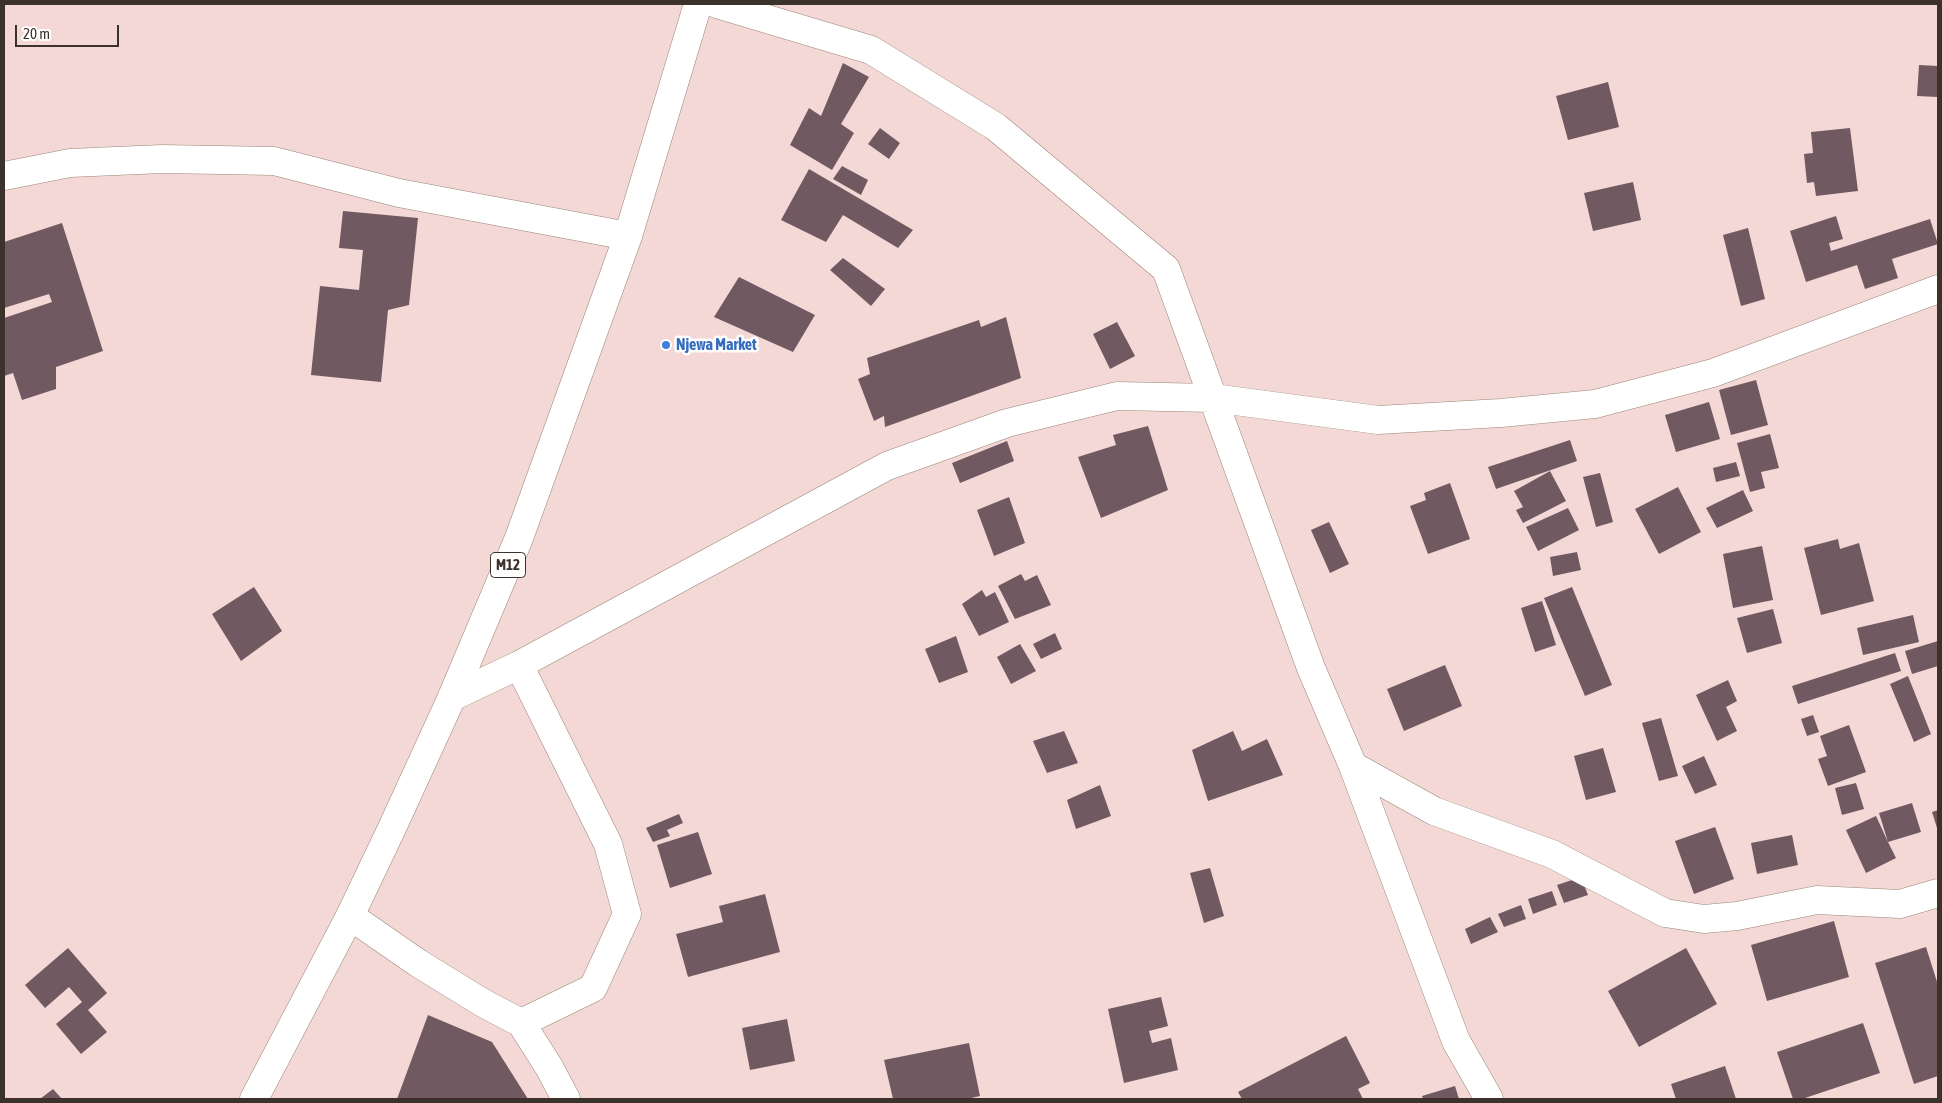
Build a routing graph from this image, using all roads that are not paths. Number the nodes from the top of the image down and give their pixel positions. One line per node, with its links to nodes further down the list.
1 (698, 4): 4 (main road, M12)
2 (717, 4): 6 (main road)
3 (4, 176): 4 (main road)
4 (628, 236): 8 (main road, M12)
5 (1938, 289): 6 (main road)
6 (1213, 398): 7 (main road); 9 (main road)
7 (519, 665): 8 (main road); 12 (main road)
8 (452, 697): 11 (main road, M12)
9 (1353, 766): 10 (main road); 15 (main road)
10 (1938, 893)
11 (350, 916): 12 (main road); 13 (main road, M12)
12 (521, 1023): 14 (main road)
13 (254, 1099)
14 (566, 1099)
15 (1489, 1099)

